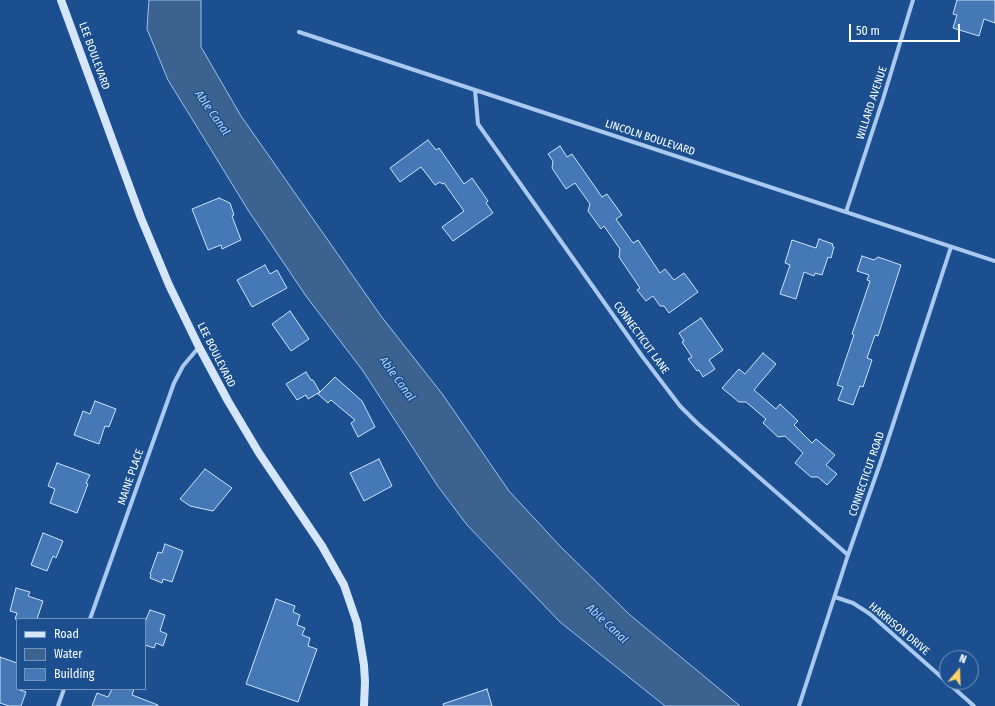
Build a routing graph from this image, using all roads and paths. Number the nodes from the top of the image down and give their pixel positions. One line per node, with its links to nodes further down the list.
1 (61, 0): 8 (main road, LEE BOULEVARD)
2 (913, 0): 5 (street, WILLARD AVENUE)
3 (299, 32): 4 (street, LINCOLN BOULEVARD)
4 (475, 90): 5 (street, LINCOLN BOULEVARD); 9 (street, CONNECTICUT LANE)
5 (846, 212): 6 (street, LINCOLN BOULEVARD)
6 (951, 247): 7 (street, LINCOLN BOULEVARD); 9 (street, CONNECTICUT ROAD)
7 (995, 262)
8 (199, 347): 11 (street, MAINE PLACE); 16 (main road, LEE BOULEVARD)
9 (848, 555): 10 (street, CONNECTICUT ROAD)
10 (835, 597): 12 (street, HARRISON DRIVE); 17 (street, CONNECTICUT ROAD)
11 (90, 618)
12 (939, 675)
13 (64, 690): 15 (street)
14 (956, 690): 18 (street, HARRISON DRIVE)
15 (58, 706)
16 (364, 706)
17 (799, 706)
18 (974, 706)

